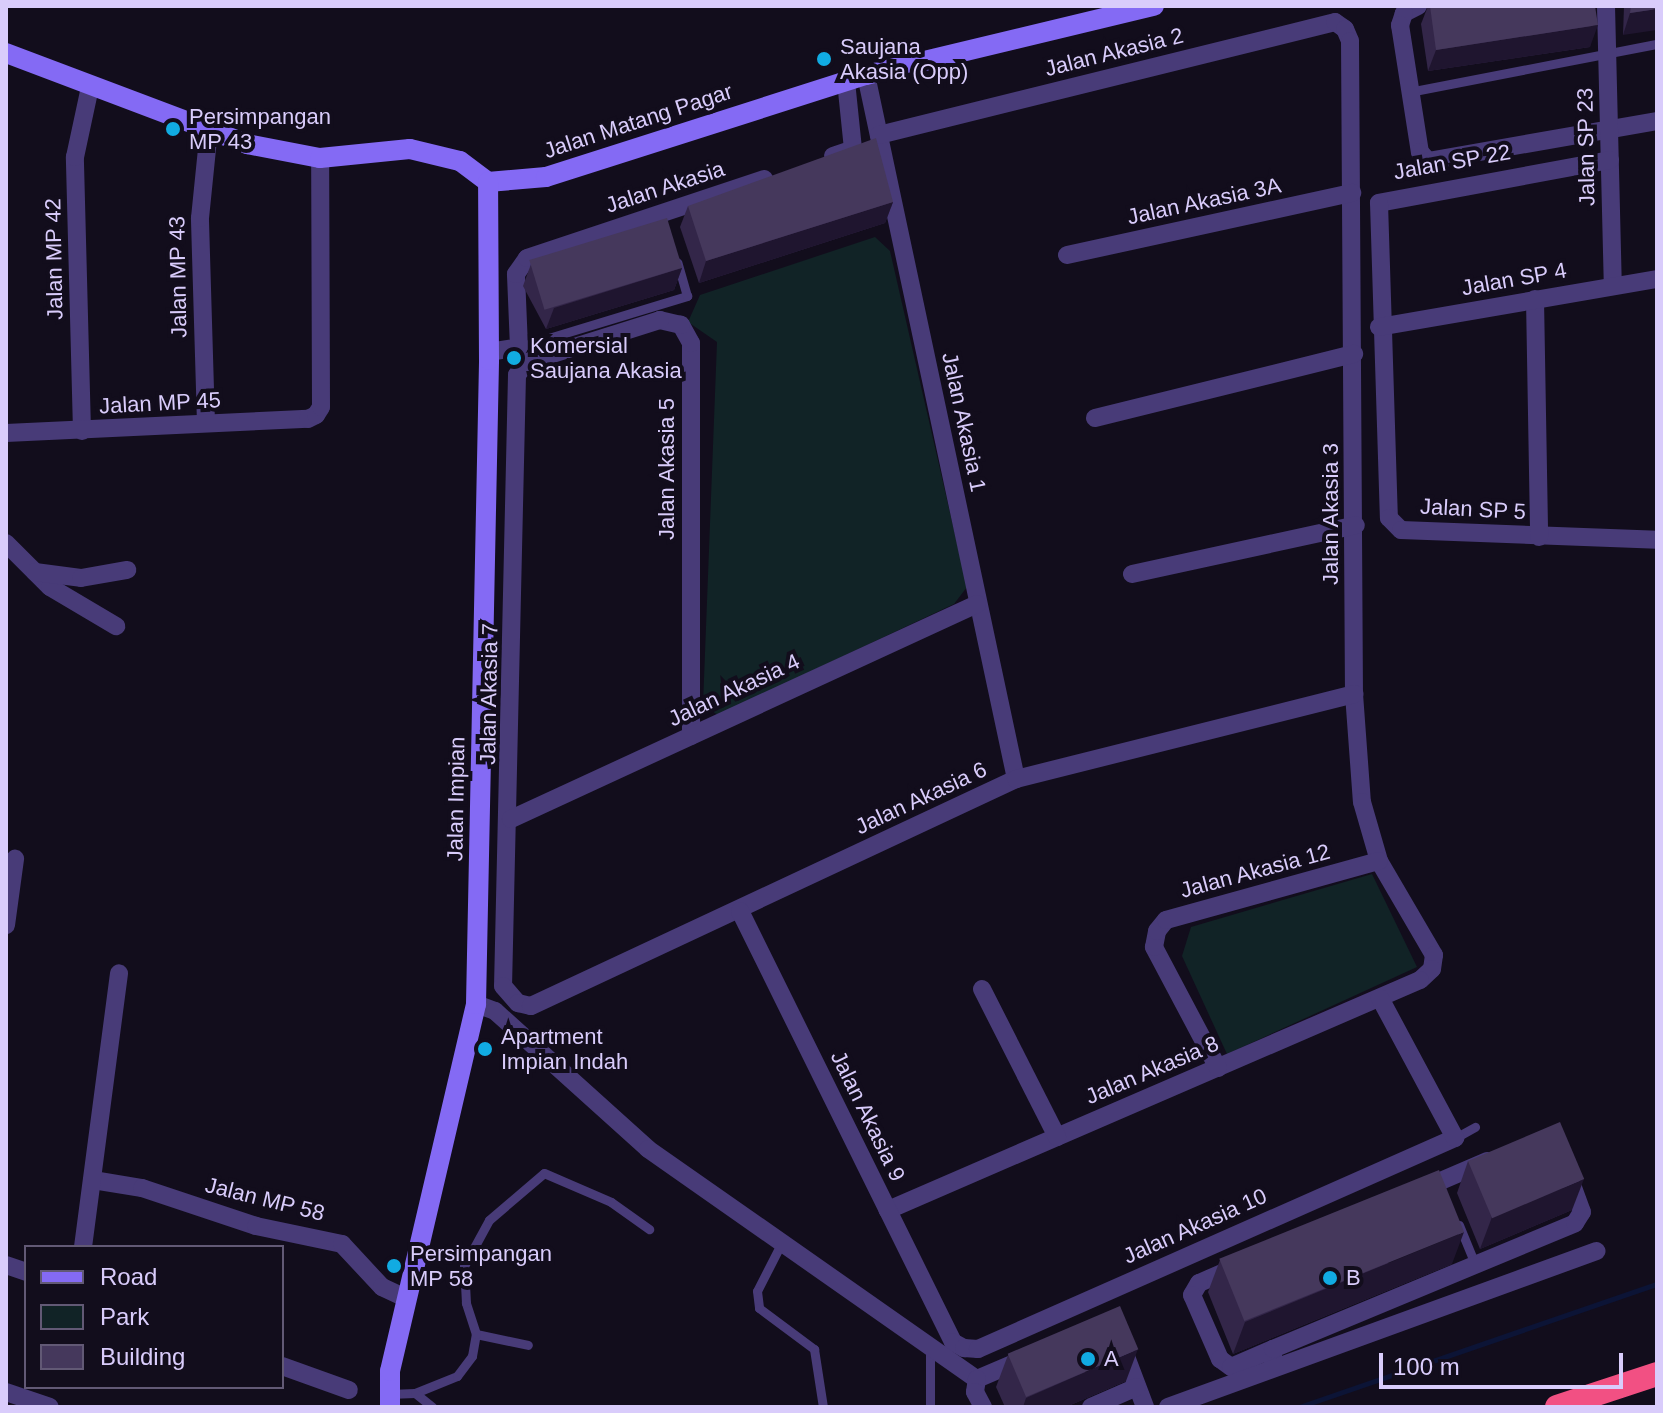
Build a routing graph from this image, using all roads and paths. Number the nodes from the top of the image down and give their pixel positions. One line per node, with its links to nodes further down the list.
1 (1154, 6): 8 (street, Jalan Matang Pagar)
2 (1418, 6): 10 (street)
3 (1606, 6): 7 (street, Jalan SP 23)
4 (1350, 41): 14 (street, Jalan Akasia 2); 20 (street, Jalan Akasia 3)
5 (1657, 44): 7 (lane)
6 (6, 53): 9 (street)
7 (1607, 53): 10 (lane); 12 (street, Jalan SP 23)
8 (856, 78): 14 (street, Jalan Akasia 1); 17 (street); 19 (street, Jalan Matang Pagar)
9 (90, 87): 13 (street); 33 (street, Jalan MP 42)
10 (1409, 92): 12 (street)
11 (1657, 121): 12 (street)
12 (1609, 128): 16 (street, Jalan SP 23)
13 (209, 129): 15 (street); 32 (street, Jalan MP 43)
14 (879, 135): 42 (street, Jalan Akasia 1)
15 (320, 158): 19 (street); 32 (street, Jalan MP 45)
16 (1610, 160): 24 (street, Jalan SP 23); 26 (street, Jalan SP 22)
17 (809, 164)
18 (780, 174): 27 (street, Jalan Akasia)
19 (488, 182): 28 (street, Jalan Impian)
20 (1352, 193): 22 (street, Jalan Akasia 3A); 29 (street, Jalan Akasia 3)
21 (675, 254): 27 (lane)
22 (1067, 255)
23 (1657, 279): 24 (street, Jalan SP 4)
24 (1613, 286): 25 (street, Jalan SP 4)
25 (1535, 299): 26 (street, Jalan SP 4); 36 (street)
26 (1379, 327): 36 (street, Jalan SP 5)
27 (519, 347): 28 (street)
28 (489, 352): 56 (street, Jalan Impian)
29 (1354, 354): 31 (street); 35 (street, Jalan Akasia 3)
30 (522, 367): 45 (street, Jalan Akasia 5); 47 (street, Jalan Akasia 7)
31 (1095, 418)
32 (206, 423): 33 (street, Jalan MP 45)
33 (82, 431): 34 (street, Jalan MP 45)
34 (6, 433)
35 (1356, 525): 41 (street); 44 (street, Jalan Akasia 3)
36 (1539, 537): 37 (street, Jalan SP 5)
37 (1657, 540)
38 (6, 543): 40 (street)
39 (127, 570): 40 (street)
40 (35, 572): 43 (street)
41 (1132, 574)
42 (977, 604): 45 (street, Jalan Akasia 4); 46 (street, Jalan Akasia 1)
43 (116, 626)
44 (1354, 694): 46 (street, Jalan Akasia 6); 49 (street, Jalan Akasia 3)
45 (691, 736): 47 (street, Jalan Akasia 4)
46 (1016, 779): 50 (street, Jalan Akasia 6)
47 (511, 819): 57 (street, Jalan Akasia 7)
48 (15, 859): 51 (street)
49 (1379, 861): 52 (street, Jalan Akasia 3); 58 (street, Jalan Akasia 12)
50 (740, 911): 57 (street, Jalan Akasia 6); 67 (street, Jalan Akasia 9)
51 (6, 925)
52 (1432, 969): 55 (street, Jalan Akasia 8)
53 (119, 973): 64 (street)
54 (982, 989): 60 (street)
55 (1380, 998): 58 (street, Jalan Akasia 8); 61 (street)
56 (476, 1004): 69 (street); 75 (street, Jalan Impian)
57 (531, 1006)
58 (1218, 1068): 60 (street, Jalan Akasia 8)
59 (1475, 1127): 61 (lane)
60 (1057, 1137): 67 (street, Jalan Akasia 8)
61 (1455, 1138): 78 (street, Jalan Akasia 10)
62 (1512, 1149): 65 (street)
63 (1560, 1155): 73 (street)
64 (93, 1180): 70 (street); 75 (street, Jalan MP 58)
65 (1398, 1199)
66 (1453, 1209): 73 (lane)
67 (888, 1210): 78 (street, Jalan Akasia 9)
68 (649, 1229): 77 (lane)
69 (783, 1240): 80 (street); 94 (lane)
70 (83, 1245)
71 (1596, 1251): 74 (street)
72 (1255, 1258): 81 (street)
73 (1475, 1264): 74 (street); 81 (street)
74 (1476, 1294): 84 (street)
75 (406, 1298): 91 (street, Jalan Impian)
76 (1115, 1329): 87 (street)
77 (476, 1334): 79 (lane); 90 (lane)
78 (953, 1342)
79 (528, 1345)
80 (930, 1346): 86 (street); 95 (lane)
81 (1273, 1349): 84 (street)
82 (1046, 1350): 86 (street)
83 (284, 1367): 88 (street)
84 (1273, 1368): 99 (street)
85 (1657, 1374): 100 (highway)
86 (977, 1379): 96 (street)
87 (1137, 1387): 97 (street); 98 (street)
88 (349, 1390)
89 (6, 1392): 92 (street)
90 (415, 1393): 91 (lane); 93 (lane)
91 (390, 1400)
92 (50, 1407)
93 (432, 1407)
94 (823, 1407)
95 (930, 1407)
96 (983, 1407)
97 (1091, 1407)
98 (1145, 1407)
99 (1168, 1407)
100 (1557, 1407)

